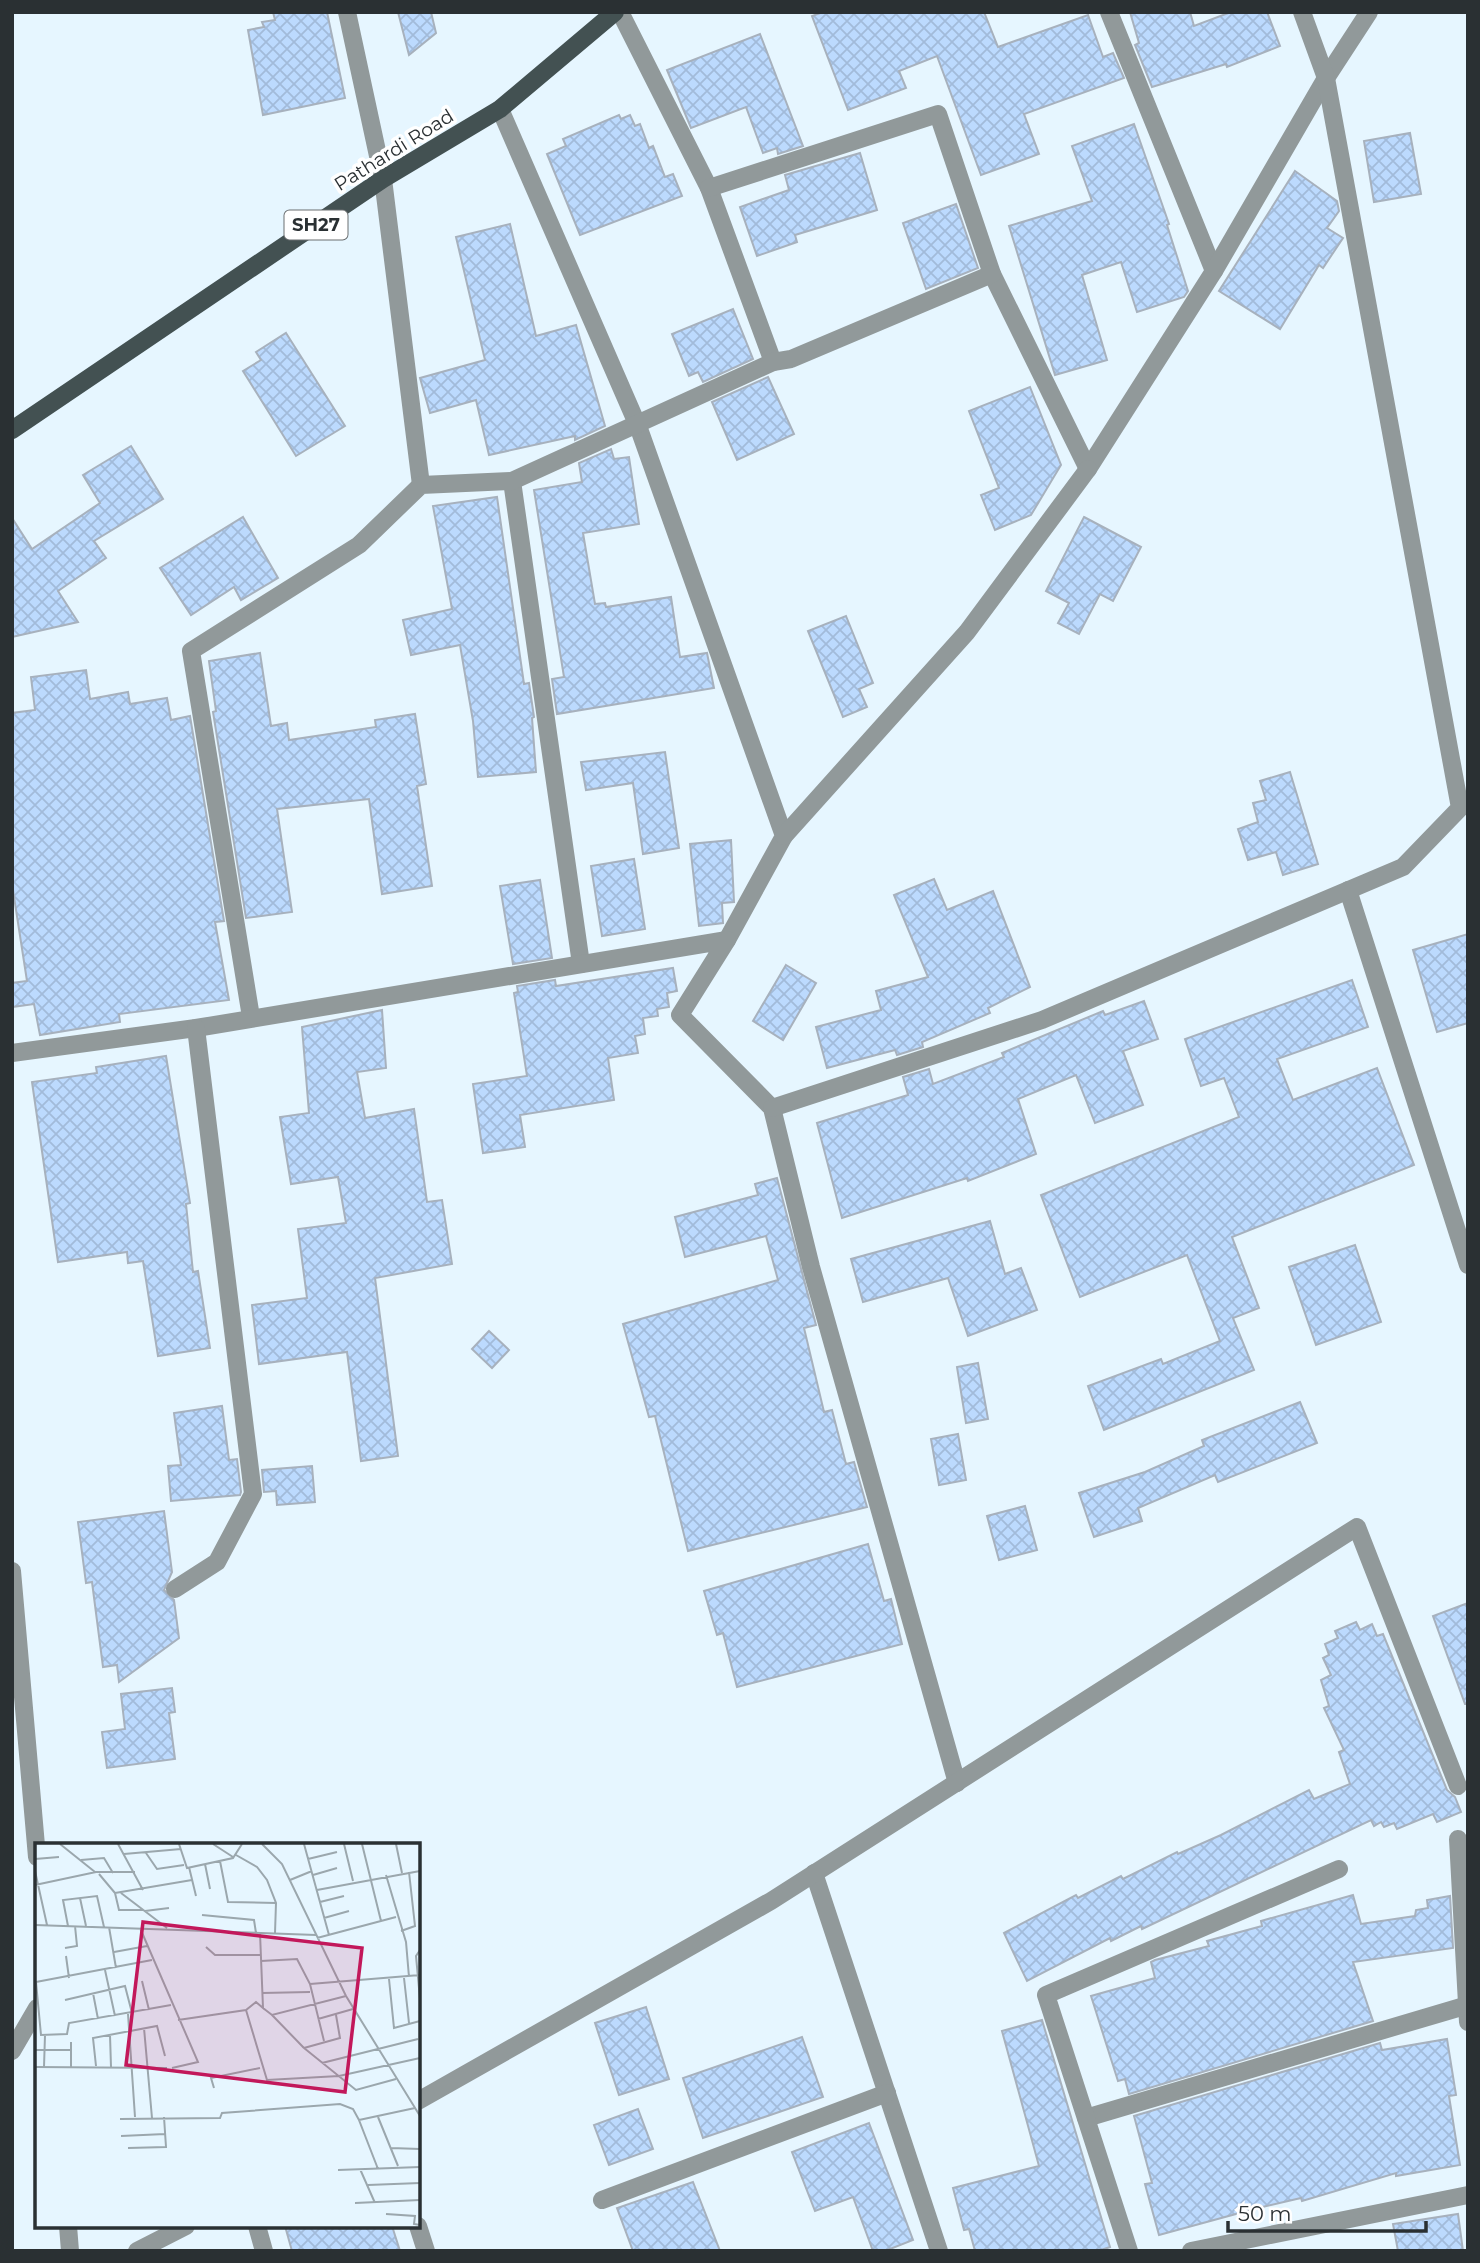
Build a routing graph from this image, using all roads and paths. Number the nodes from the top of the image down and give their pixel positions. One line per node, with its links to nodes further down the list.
1 (346, 12): 9 (street)
2 (615, 12): 8 (main road, Pathardi Road / SH27)
3 (620, 12): 10 (street)
4 (1109, 12): 11 (street)
5 (1302, 12): 7 (street)
6 (1369, 12): 7 (street)
7 (1326, 78): 11 (street); 20 (street)
8 (500, 109): 9 (main road, Pathardi Road / SH27); 14 (street)
9 (383, 179): 15 (main road, Pathardi Road / SH27); 18 (street)
10 (709, 188): 12 (street); 13 (street)
11 (1214, 271): 16 (street)
12 (992, 274): 13 (street); 16 (street)
13 (773, 362): 14 (street)
14 (638, 426): 17 (street); 19 (street)
15 (12, 430)
16 (1088, 469): 19 (street)
17 (512, 481): 18 (street); 22 (street)
18 (421, 485): 23 (street)
19 (784, 836): 21 (street)
20 (1348, 890): 26 (street); 27 (street)
21 (727, 940): 22 (street); 26 (street)
22 (581, 964): 23 (street)
23 (251, 1017): 24 (street)
24 (196, 1028): 25 (street); 29 (street)
25 (12, 1053)
26 (772, 1108): 30 (street)
27 (1468, 1265)
28 (12, 1571): 33 (street)
29 (176, 1589)
30 (957, 1783): 31 (street); 35 (street)
31 (1458, 1786)
32 (1458, 1839): 36 (street)
33 (36, 1843)
34 (1339, 1869): 41 (street)
35 (814, 1873): 39 (street); 40 (street)
36 (1467, 2010): 41 (street)
37 (35, 2011): 38 (street)
38 (12, 2051)
39 (887, 2093): 43 (street); 52 (street)
40 (420, 2100)
41 (1086, 2119): 53 (street)
42 (1468, 2195): 54 (street)
43 (603, 2200)
44 (68, 2228): 48 (street)
45 (182, 2228): 49 (street)
46 (258, 2228): 50 (street)
47 (419, 2228): 51 (street)
48 (71, 2251)
49 (137, 2251)
50 (264, 2251)
51 (426, 2251)
52 (939, 2251)
53 (1129, 2251)
54 (1191, 2251)

